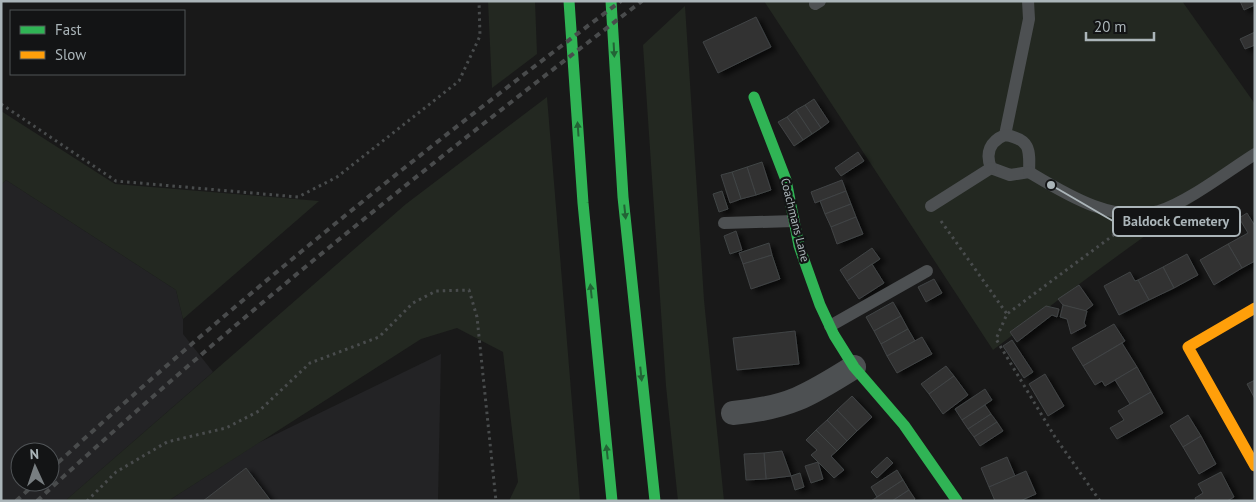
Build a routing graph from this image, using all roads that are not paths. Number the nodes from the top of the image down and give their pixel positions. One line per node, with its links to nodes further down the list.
1 (569, 1): 18 (main road, one-way to 1)
2 (611, 1): 19 (main road, one-way to 19)
3 (1028, 1): 5 (lane)
4 (754, 97): 10 (main road, Coachmans Lane)
5 (1005, 135): 7 (lane); 8 (lane)
6 (1255, 154): 8 (lane)
7 (991, 168): 8 (lane); 9 (lane)
8 (1029, 172)
9 (931, 206)
10 (794, 220): 11 (lane); 14 (main road, Coachmans Lane)
11 (724, 223)
12 (927, 271): 14 (lane)
13 (1255, 308): 17 (main road)
14 (830, 326): 15 (main road, Coachmans Lane)
15 (854, 367): 16 (street); 20 (main road, Coachmans Lane)
16 (733, 413)
17 (1255, 466)
18 (612, 501)
19 (654, 501)
20 (957, 501)

